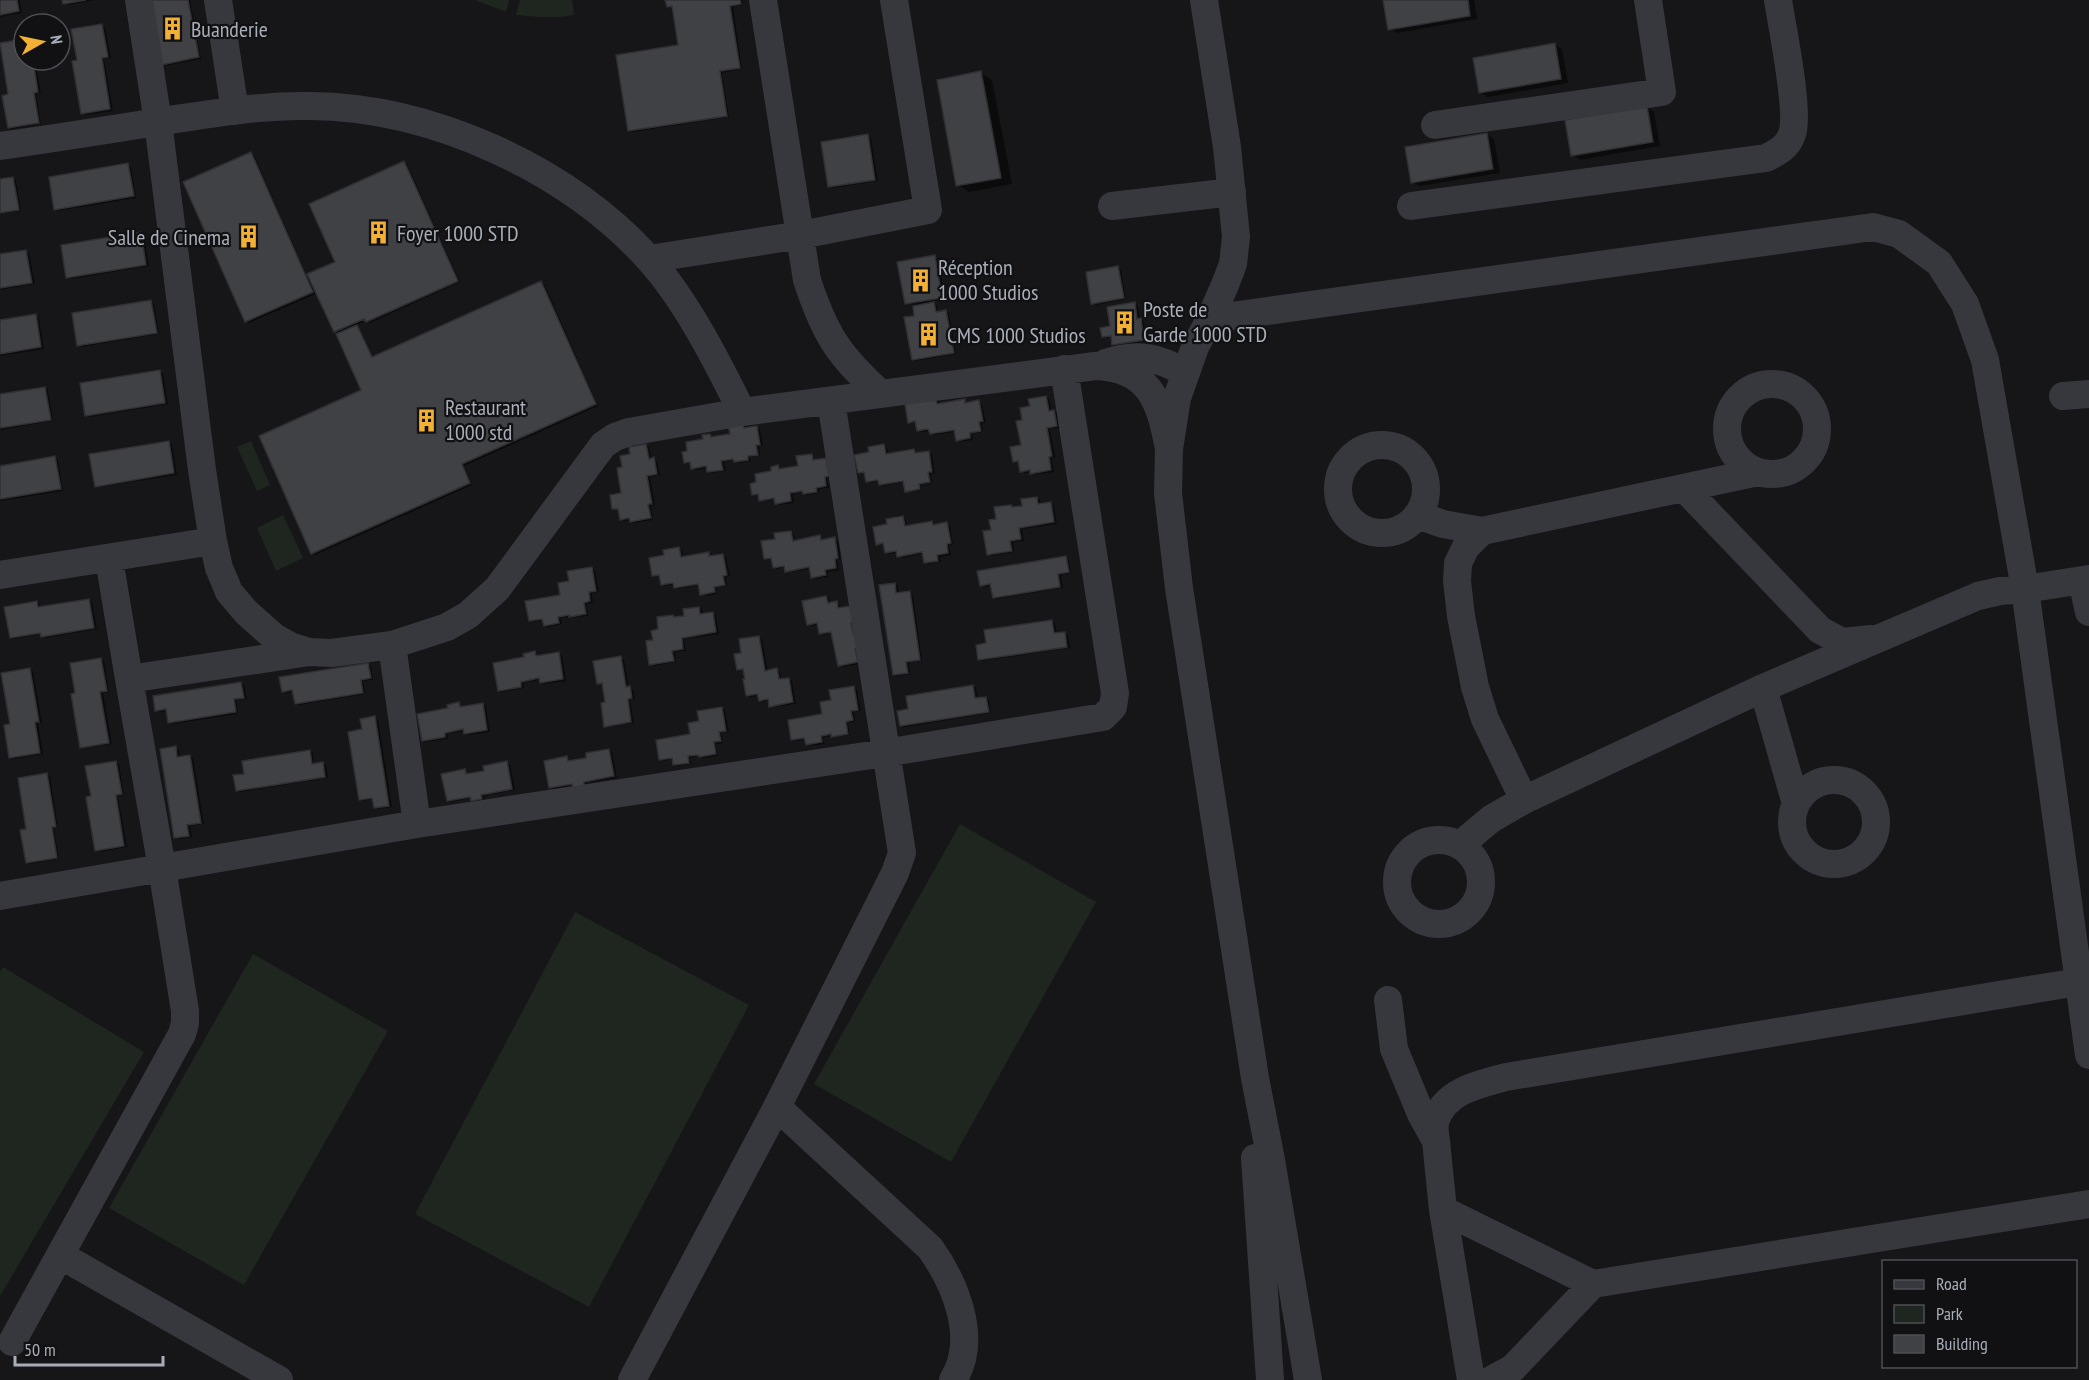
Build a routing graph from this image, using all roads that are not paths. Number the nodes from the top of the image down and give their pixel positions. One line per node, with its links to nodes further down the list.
1 (140, 0): 9 (street)
2 (218, 0): 8 (street)
3 (763, 0): 15 (street)
4 (894, 0): 15 (street)
5 (1204, 0): 12 (street)
6 (1648, 0): 10 (street)
7 (1778, 0): 14 (street)
8 (235, 111): 9 (street); 16 (street)
9 (158, 122): 11 (street); 29 (street)
10 (1435, 125)
11 (0, 146)
12 (1232, 192): 13 (street); 17 (street)
13 (1112, 206)
14 (1411, 206)
15 (801, 235): 16 (street); 21 (street)
16 (649, 259): 23 (street)
17 (1210, 319): 20 (street); 33 (street)
18 (1095, 366): 19 (street); 20 (street); 24 (street)
19 (1065, 369): 21 (street); 40 (street)
20 (1185, 373): 24 (street)
21 (882, 394): 22 (street)
22 (831, 401): 23 (street); 40 (street)
23 (742, 412): 36 (street)
24 (1169, 449): 50 (street)
25 (1758, 472): 26 (street)
26 (1684, 488): 28 (street); 35 (street)
27 (1418, 515): 28 (street)
28 (1482, 531): 41 (street)
29 (213, 541): 30 (street); 37 (street)
30 (110, 559): 31 (street); 38 (street)
31 (0, 575)
32 (2086, 580): 33 (street); 34 (street)
33 (2025, 589): 35 (street); 47 (street)
34 (2089, 612)
35 (1879, 639): 39 (street)
36 (392, 645): 37 (street); 43 (street)
37 (309, 652): 38 (street)
38 (129, 679): 45 (street)
39 (1763, 688): 41 (street); 42 (street)
40 (885, 753): 43 (street); 51 (street)
41 (1524, 800): 44 (street)
42 (1796, 804)
43 (417, 824): 45 (street)
44 (1460, 845)
45 (162, 868): 46 (street); 55 (street)
46 (0, 896)
47 (2078, 982): 49 (street); 52 (street)
48 (1388, 1000): 52 (street)
49 (2089, 1055)
50 (1255, 1078): 61 (street); 62 (street)
51 (777, 1107): 59 (street); 60 (street)
52 (1436, 1141): 54 (street)
53 (2089, 1204): 56 (street)
54 (1443, 1210): 56 (street); 63 (street)
55 (60, 1255): 57 (street); 58 (street)
56 (1593, 1284): 64 (street)
57 (12, 1342)
58 (279, 1380)
59 (632, 1380)
60 (953, 1380)
61 (1270, 1380)
62 (1308, 1380)
63 (1471, 1380)
64 (1491, 1380)

